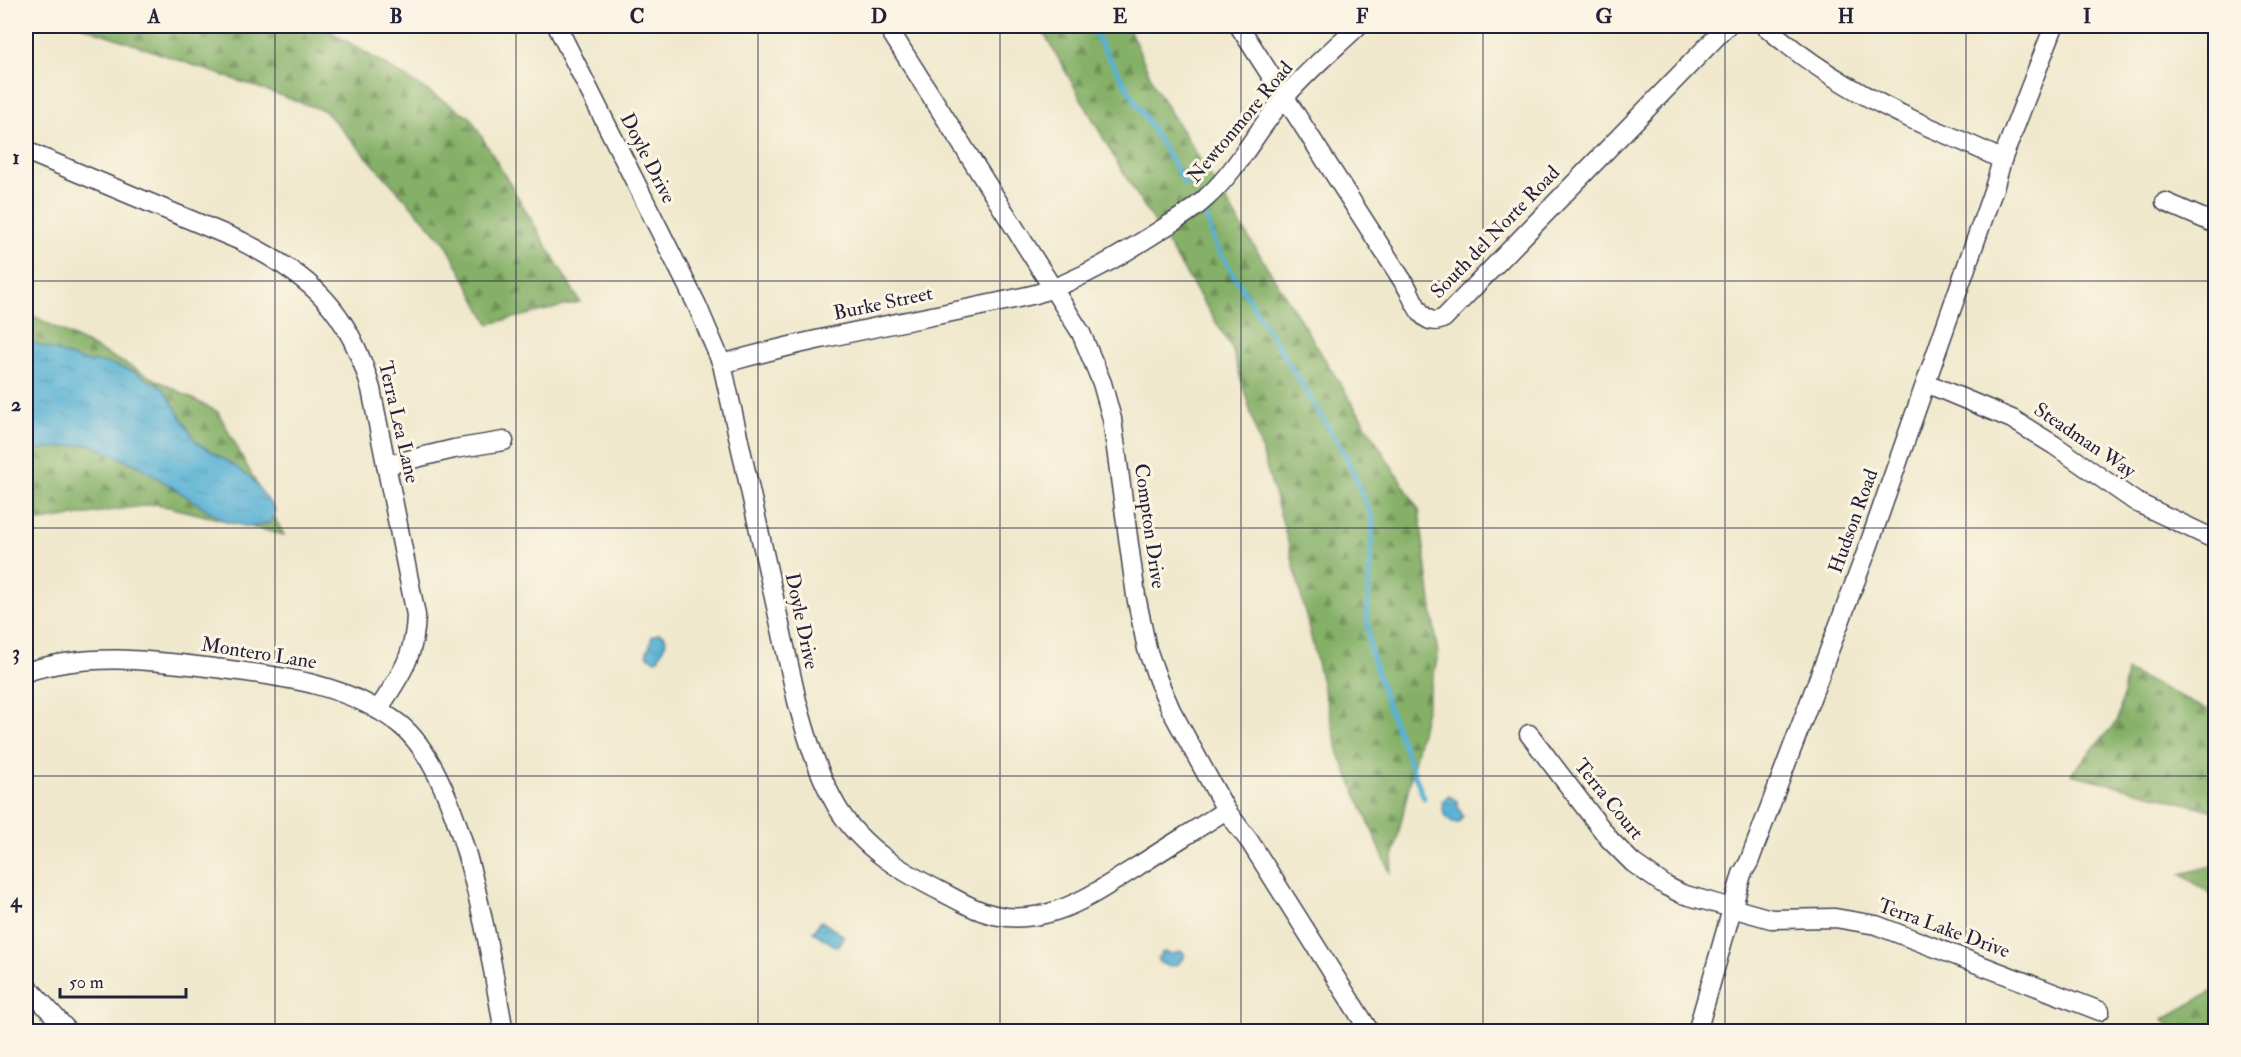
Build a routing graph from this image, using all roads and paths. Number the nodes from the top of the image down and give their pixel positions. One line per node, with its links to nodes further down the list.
1 (557, 26): 14 (street, Doyle Drive)
2 (887, 26): 13 (street, Compton Drive)
3 (1239, 26): 8 (street)
4 (1358, 26): 8 (street, Newtonmore Road)
5 (1727, 26): 8 (street, South del Norte Road)
6 (1765, 26): 10 (street)
7 (2054, 26): 10 (street, Hudson Road)
8 (1286, 96): 13 (street, Newtonmore Road)
9 (26, 152): 17 (street, Terra Lea Lane)
10 (2002, 160): 15 (street, Hudson Road)
11 (2165, 202): 12 (street)
12 (2216, 224)
13 (1054, 288): 14 (street, Burke Street); 22 (street, Compton Drive)
14 (722, 364): 22 (street, Doyle Drive)
15 (1926, 383): 18 (street, Steadman Way); 23 (street, Hudson Road)
16 (504, 441): 17 (street)
17 (387, 465): 20 (street, Terra Lea Lane)
18 (2216, 540)
19 (26, 672): 20 (street, Montero Lane)
20 (378, 710): 27 (street, Montero Lane)
21 (1529, 734): 23 (street, Terra Court)
22 (1226, 810): 28 (street, Compton Drive)
23 (1731, 908): 25 (street, Terra Lake Drive); 29 (street, Hudson Road)
24 (26, 985): 26 (street)
25 (2100, 1011)
26 (69, 1032)
27 (504, 1032)
28 (1370, 1032)
29 (1697, 1032)

